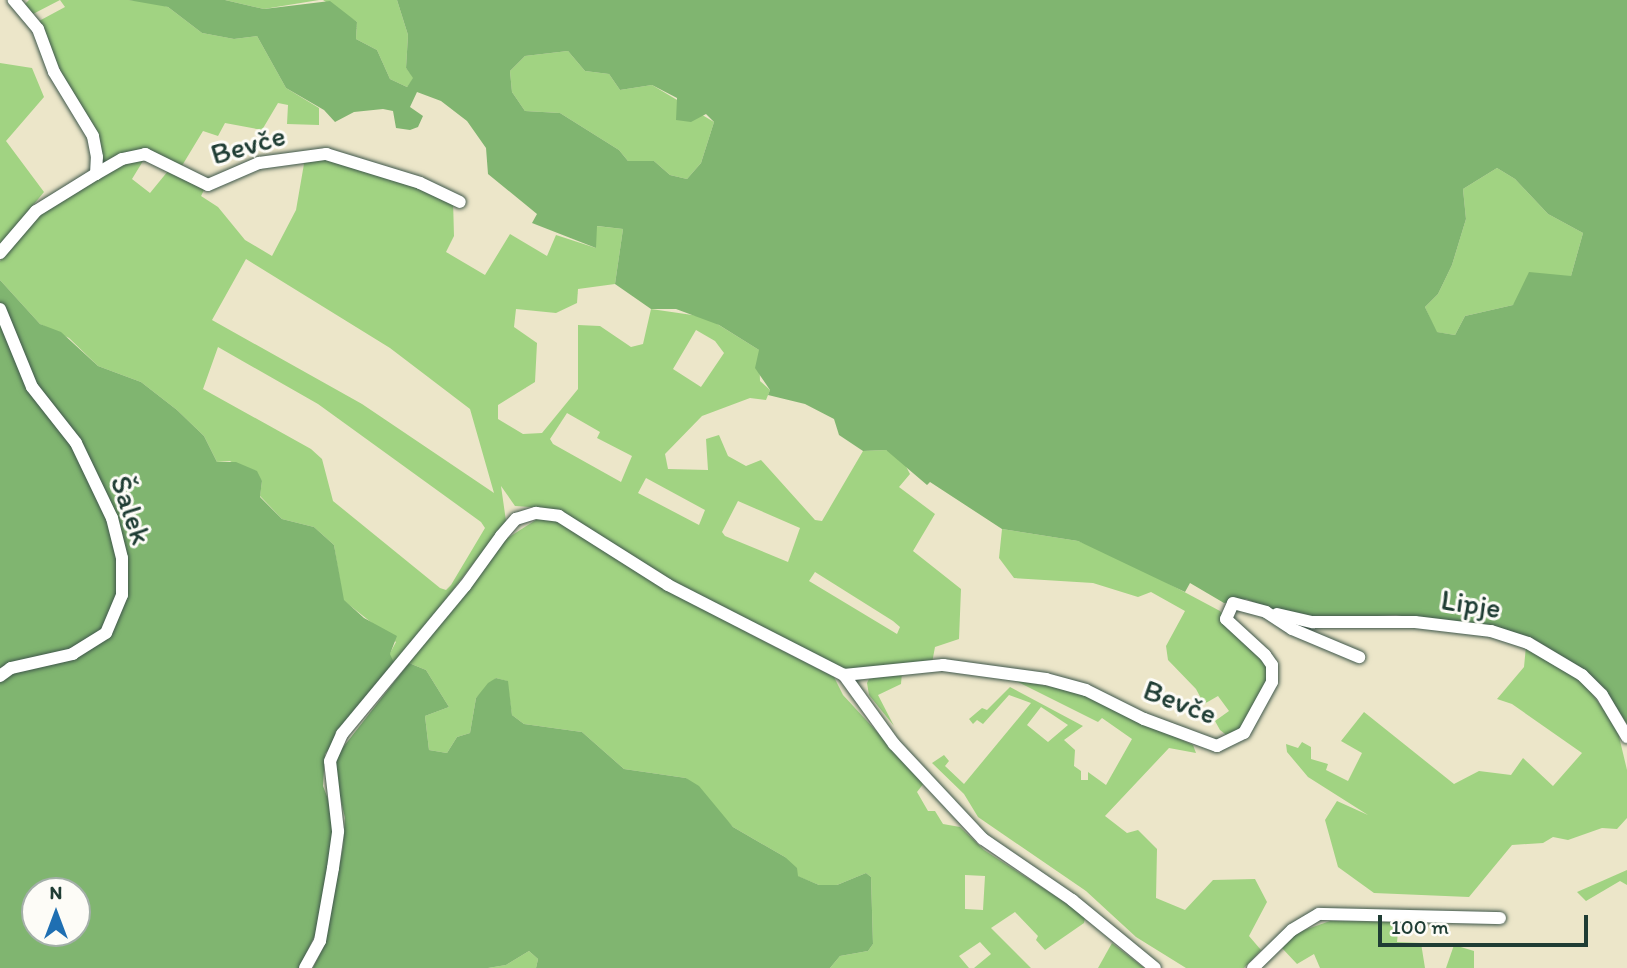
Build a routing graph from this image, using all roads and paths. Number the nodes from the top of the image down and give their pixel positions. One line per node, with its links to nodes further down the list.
1 (14, 0): 2 (street)
2 (96, 174): 3 (street, Bevče); 4 (street)
3 (460, 202)
4 (0, 253)
5 (0, 309): 9 (street, Šalek)
6 (1266, 612): 7 (street, Bevče); 8 (street, Bevče); 10 (street, Lipje)
7 (1359, 657)
8 (844, 675): 12 (street); 13 (street)
9 (0, 676)
10 (1627, 737)
11 (1500, 918): 14 (street)
12 (305, 968)
13 (1155, 968)
14 (1253, 968)

